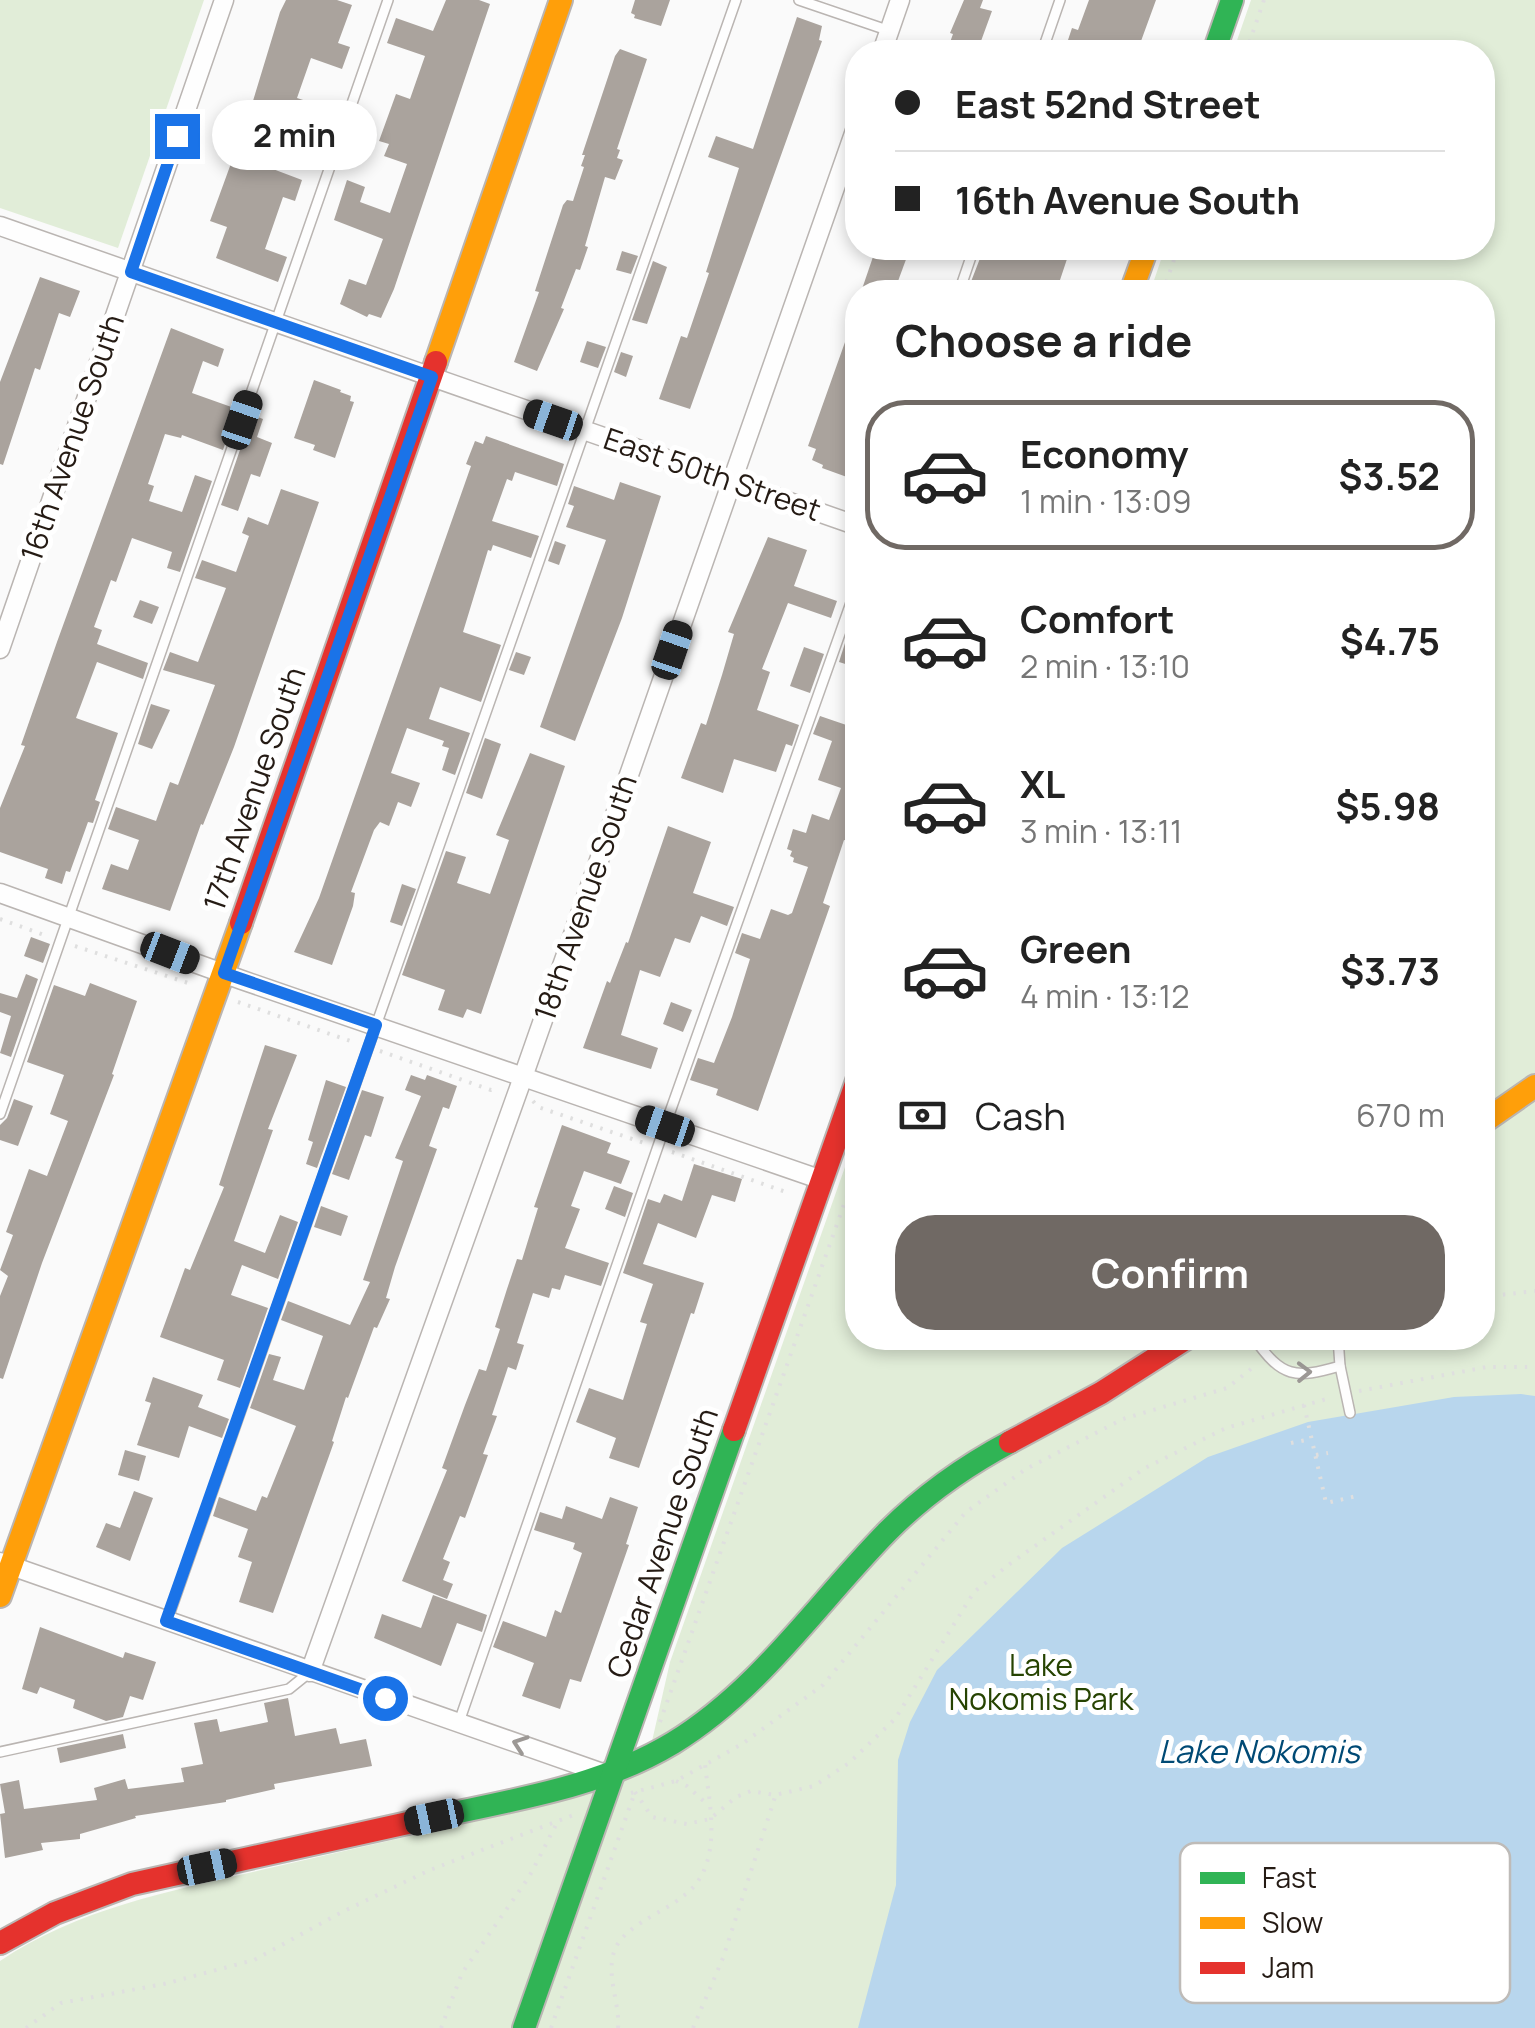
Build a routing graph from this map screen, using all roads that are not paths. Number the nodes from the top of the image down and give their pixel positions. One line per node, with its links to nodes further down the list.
1 (224, 0): 15 (street, 16th Avenue South)
2 (388, 0): 16 (lane)
3 (561, 0): 17 (street, 17th Avenue South)
4 (736, 0): 18 (lane)
5 (799, 0): 9 (lane)
6 (900, 0): 9 (street)
7 (1060, 0): 11 (lane)
8 (1232, 0): 12 (street)
9 (890, 31): 10 (street)
10 (887, 40)
11 (1046, 40)
12 (1218, 40)
13 (845, 159): 19 (street, 18th Avenue South)
14 (0, 226): 15 (street, East 50th Street)
15 (131, 272): 16 (street, East 50th Street); 22 (street, 16th Avenue South)
16 (276, 322): 17 (street, East 50th Street); 24 (lane)
17 (432, 377): 18 (street, East 50th Street); 25 (street, 17th Avenue South)
18 (586, 431): 19 (street, East 50th Street); 26 (lane)
19 (732, 481): 20 (street, East 50th Street); 27 (street, 18th Avenue South)
20 (845, 521)
21 (845, 620): 32 (lane)
22 (0, 649)
23 (0, 892): 24 (street)
24 (67, 915): 25 (street); 29 (lane)
25 (224, 973): 26 (street); 39 (street, 17th Avenue South)
26 (376, 1025): 27 (street); 41 (lane)
27 (523, 1077): 32 (street); 42 (street, 18th Avenue South)
28 (1535, 1086): 31 (street)
29 (0, 1114)
30 (845, 1115): 33 (street, Cedar Avenue South)
31 (1495, 1115)
32 (665, 1126): 33 (street); 43 (lane)
33 (822, 1180): 45 (street, Cedar Avenue South)
34 (1169, 1350): 45 (street)
35 (1265, 1350): 37 (lane, one-way to 37)
36 (1339, 1350): 37 (lane)
37 (1340, 1366): 38 (lane)
38 (1350, 1413)
39 (5, 1564): 40 (street, 17th Avenue South); 41 (street)
40 (0, 1596)
41 (166, 1621): 42 (street)
42 (310, 1672): 43 (street); 44 (lane)
43 (459, 1723): 45 (street, one-way to 43)
44 (0, 1752)
45 (613, 1776): 46 (street); 47 (street, Cedar Avenue South)
46 (0, 1943)
47 (524, 2028)

